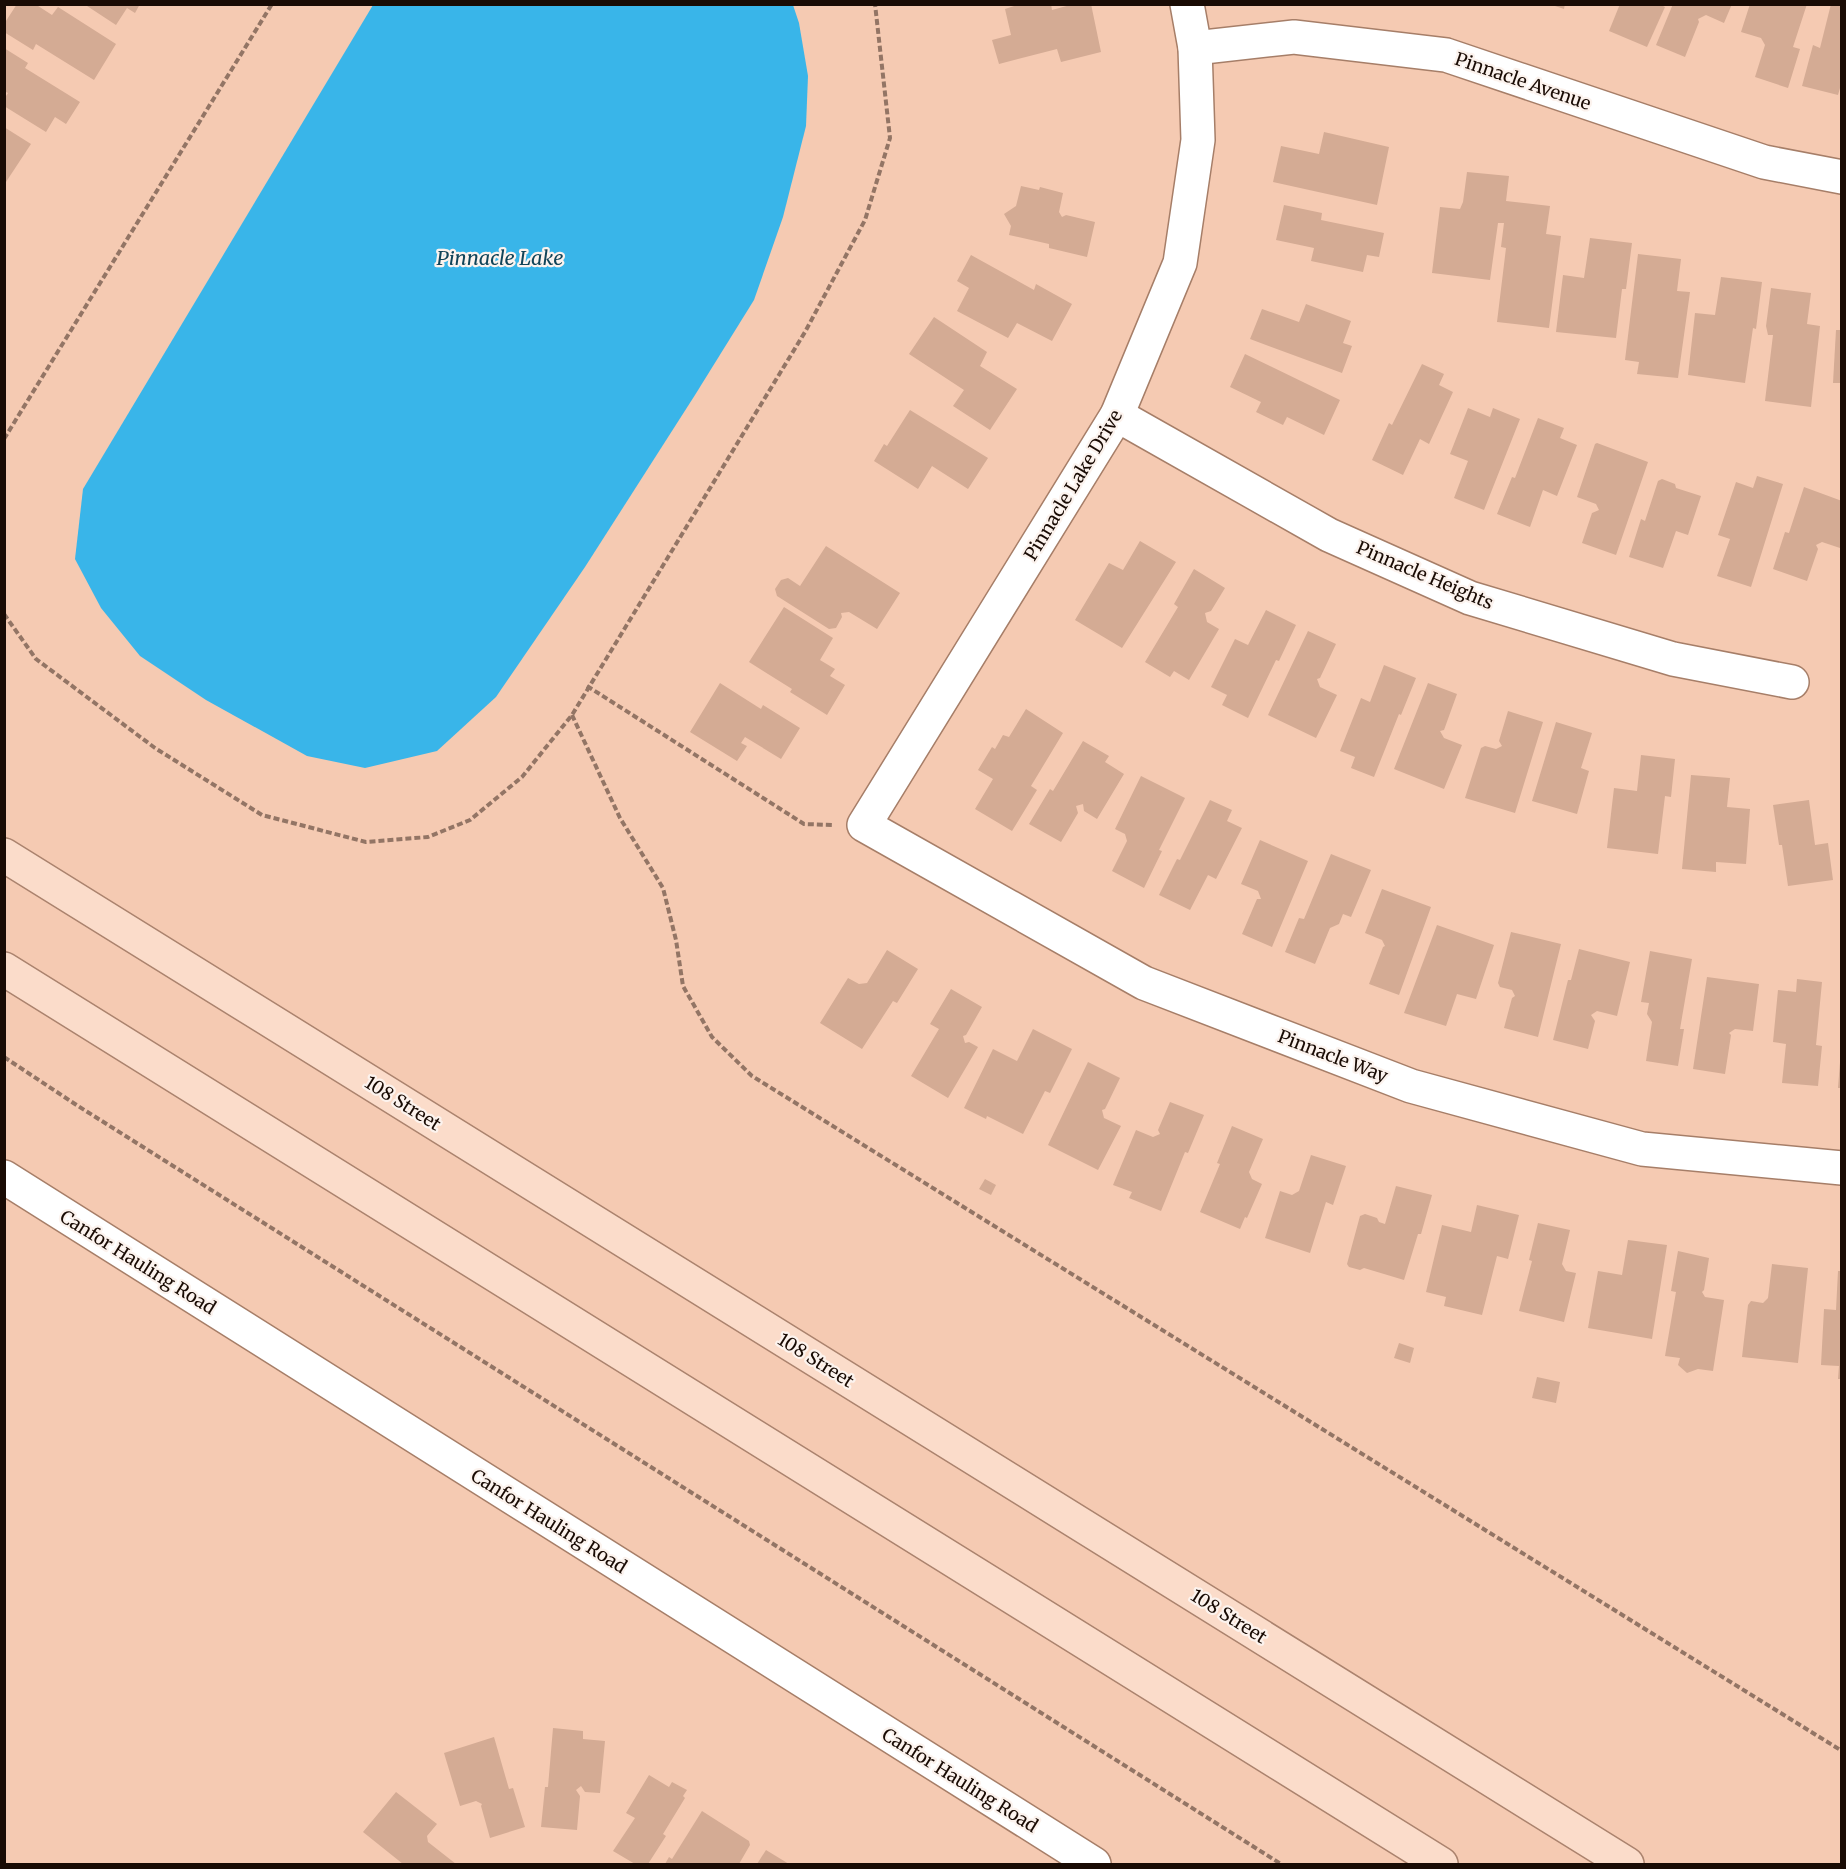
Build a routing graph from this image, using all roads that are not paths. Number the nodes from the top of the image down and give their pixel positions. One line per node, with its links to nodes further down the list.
1 (1187, 4): 2 (street, Pinnacle Lake Drive)
2 (1196, 48): 3 (street, Pinnacle Avenue); 4 (street, Pinnacle Lake Drive)
3 (1842, 177)
4 (1117, 415): 5 (street, Pinnacle Heights); 6 (street, Pinnacle Lake Drive)
5 (1792, 682)
6 (864, 825): 9 (street, Pinnacle Way)
7 (4, 855): 13 (main road, 108 Street)
8 (4, 969): 12 (main road)
9 (1842, 1168)
10 (4, 1177): 11 (street, Canfor Hauling Road)
11 (1094, 1864)
12 (1441, 1864)
13 (1627, 1864)

